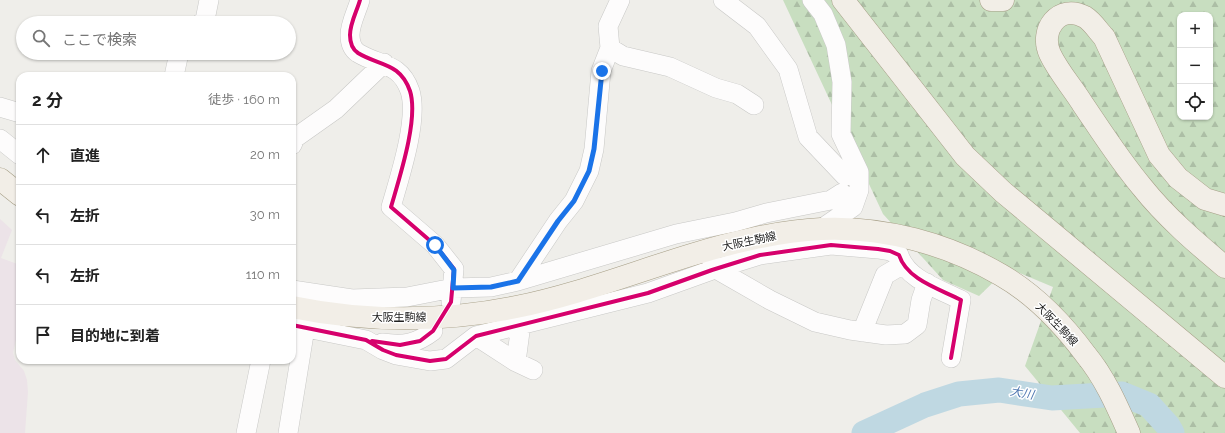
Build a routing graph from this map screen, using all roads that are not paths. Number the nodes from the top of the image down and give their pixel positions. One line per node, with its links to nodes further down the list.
1 (209, 0): 9 (street)
2 (360, 0): 12 (street)
3 (620, 0): 10 (street)
4 (723, 0): 27 (street)
5 (812, 0): 23 (street)
6 (843, 0): 44 (main road)
7 (991, 0): 8 (main road)
8 (1003, 0)
9 (206, 16)
10 (610, 48): 14 (street); 27 (street)
11 (177, 60): 13 (street)
12 (384, 63): 17 (street); 30 (street)
13 (175, 72)
14 (754, 105)
15 (0, 107): 16 (street)
16 (16, 112)
17 (296, 137)
18 (0, 138): 19 (street)
19 (16, 152)
20 (0, 179): 21 (main road)
21 (16, 192)
22 (1225, 205): 26 (main road)
23 (821, 229): 31 (main road, 大阪生駒線); 47 (main road, 大阪生駒線)
24 (714, 265): 25 (street); 32 (street); 35 (street)
25 (902, 265): 28 (street); 35 (street)
26 (1225, 267)
27 (518, 281): 30 (street)
28 (927, 282): 35 (street); 39 (street)
29 (296, 291): 30 (street)
30 (452, 295)
31 (296, 308)
32 (521, 324): 36 (street); 40 (street)
33 (298, 326): 37 (street); 38 (street)
34 (433, 331): 37 (street)
35 (862, 332)
36 (476, 336): 37 (street); 40 (street)
37 (366, 340)
38 (296, 347)
39 (951, 358)
40 (516, 362): 43 (street)
41 (260, 364): 45 (street)
42 (294, 364): 46 (street)
43 (533, 370)
44 (1225, 377)
45 (246, 433)
46 (288, 433)
47 (1129, 433)

